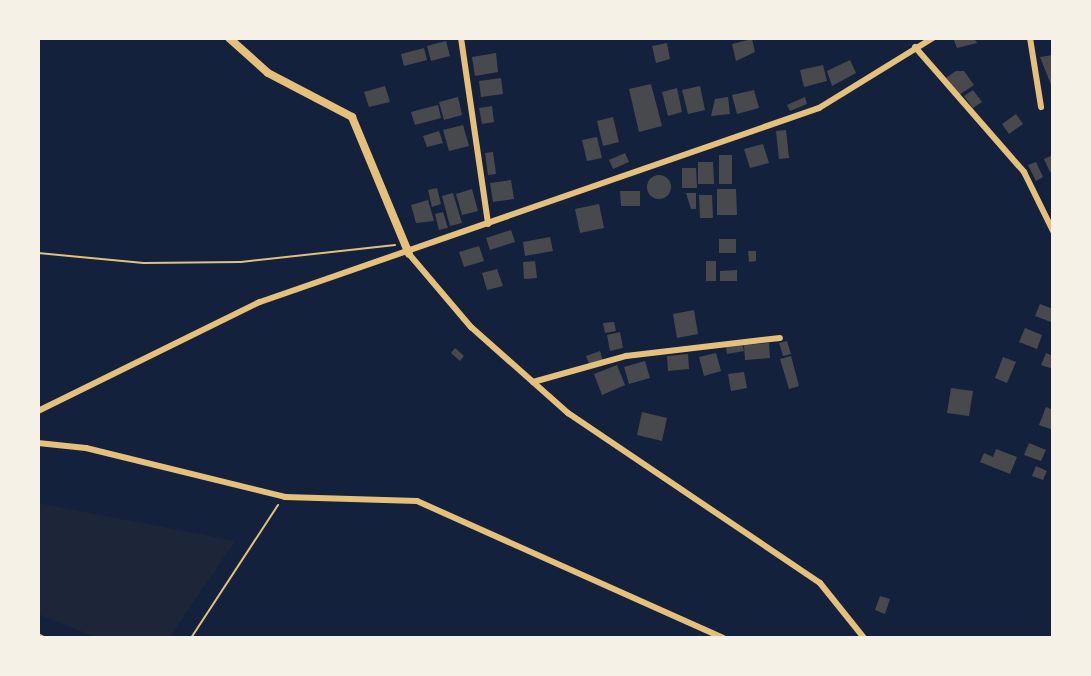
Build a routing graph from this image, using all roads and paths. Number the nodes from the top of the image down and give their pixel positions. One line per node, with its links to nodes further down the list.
1 (229, 38): 10 (street)
2 (461, 38): 7 (street)
3 (933, 38): 5 (street)
4 (1030, 38): 6 (street)
5 (915, 47): 7 (street); 8 (street)
6 (1041, 107)
7 (488, 224): 10 (street)
8 (1053, 231)
9 (38, 253): 10 (path)
10 (409, 254): 12 (street); 13 (street)
11 (780, 338): 12 (street)
12 (533, 382): 20 (street)
13 (38, 411)
14 (38, 443): 15 (street)
15 (285, 497): 18 (path); 19 (street)
16 (38, 634): 17 (path)
17 (46, 638)
18 (191, 638)
19 (723, 638)
20 (864, 638)

